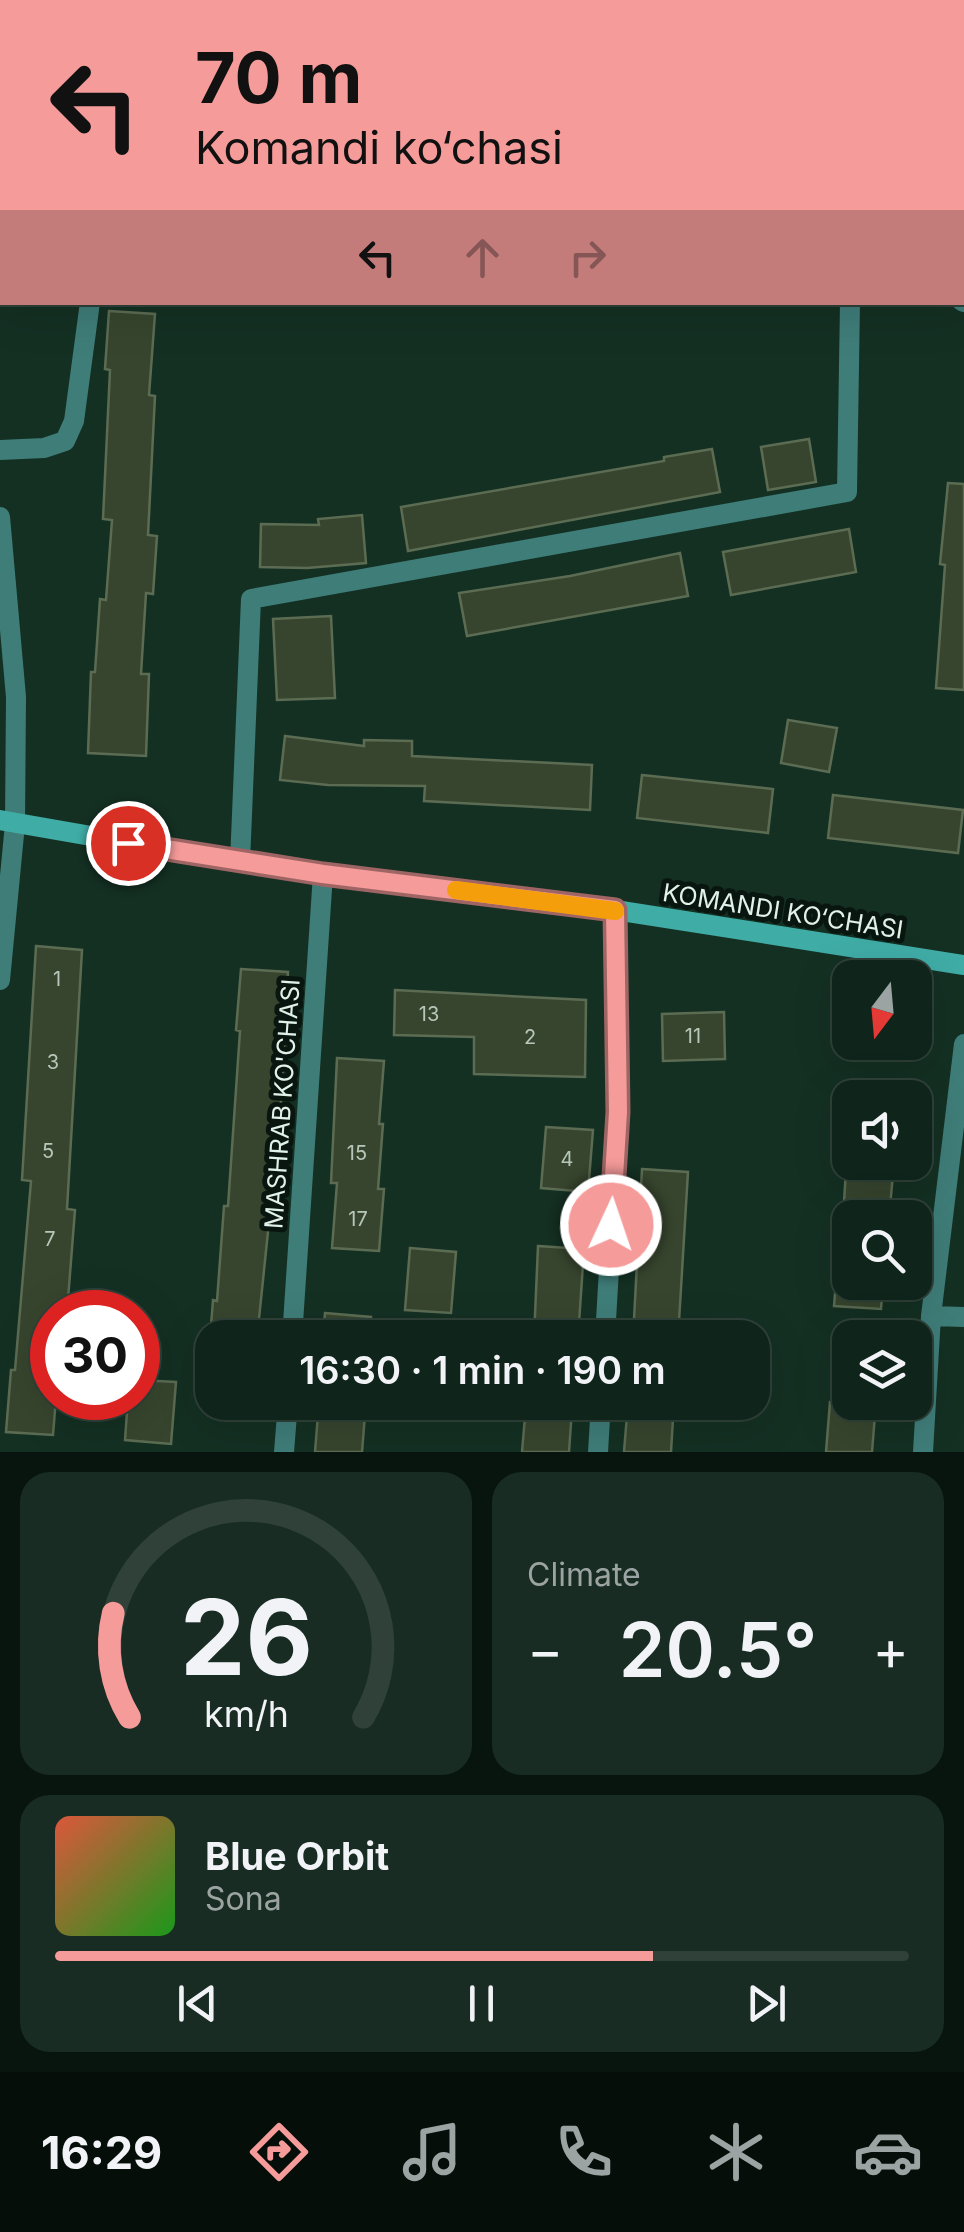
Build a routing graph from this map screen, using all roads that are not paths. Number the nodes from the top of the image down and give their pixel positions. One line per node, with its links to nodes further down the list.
1 (90, 305): 3 (street)
2 (850, 305): 6 (street)
3 (0, 450)
4 (0, 517): 5 (street)
5 (7, 822): 6 (main road, KOMANDI KO‘CHASI); 10 (street)
6 (240, 862): 7 (main road, KOMANDI KO‘CHASI)
7 (323, 874): 8 (main road, KOMANDI KO‘CHASI); 14 (street, MASHRAB KO'CHASI)
8 (615, 910): 9 (main road, KOMANDI KO‘CHASI); 15 (street)
9 (964, 965)
10 (0, 980)
11 (964, 1044): 12 (street)
12 (931, 1316): 13 (street); 20 (street)
13 (964, 1317)
14 (293, 1320)
15 (606, 1320)
16 (287, 1420): 18 (street)
17 (600, 1420): 19 (street)
18 (284, 1452)
19 (598, 1452)
20 (923, 1452)

